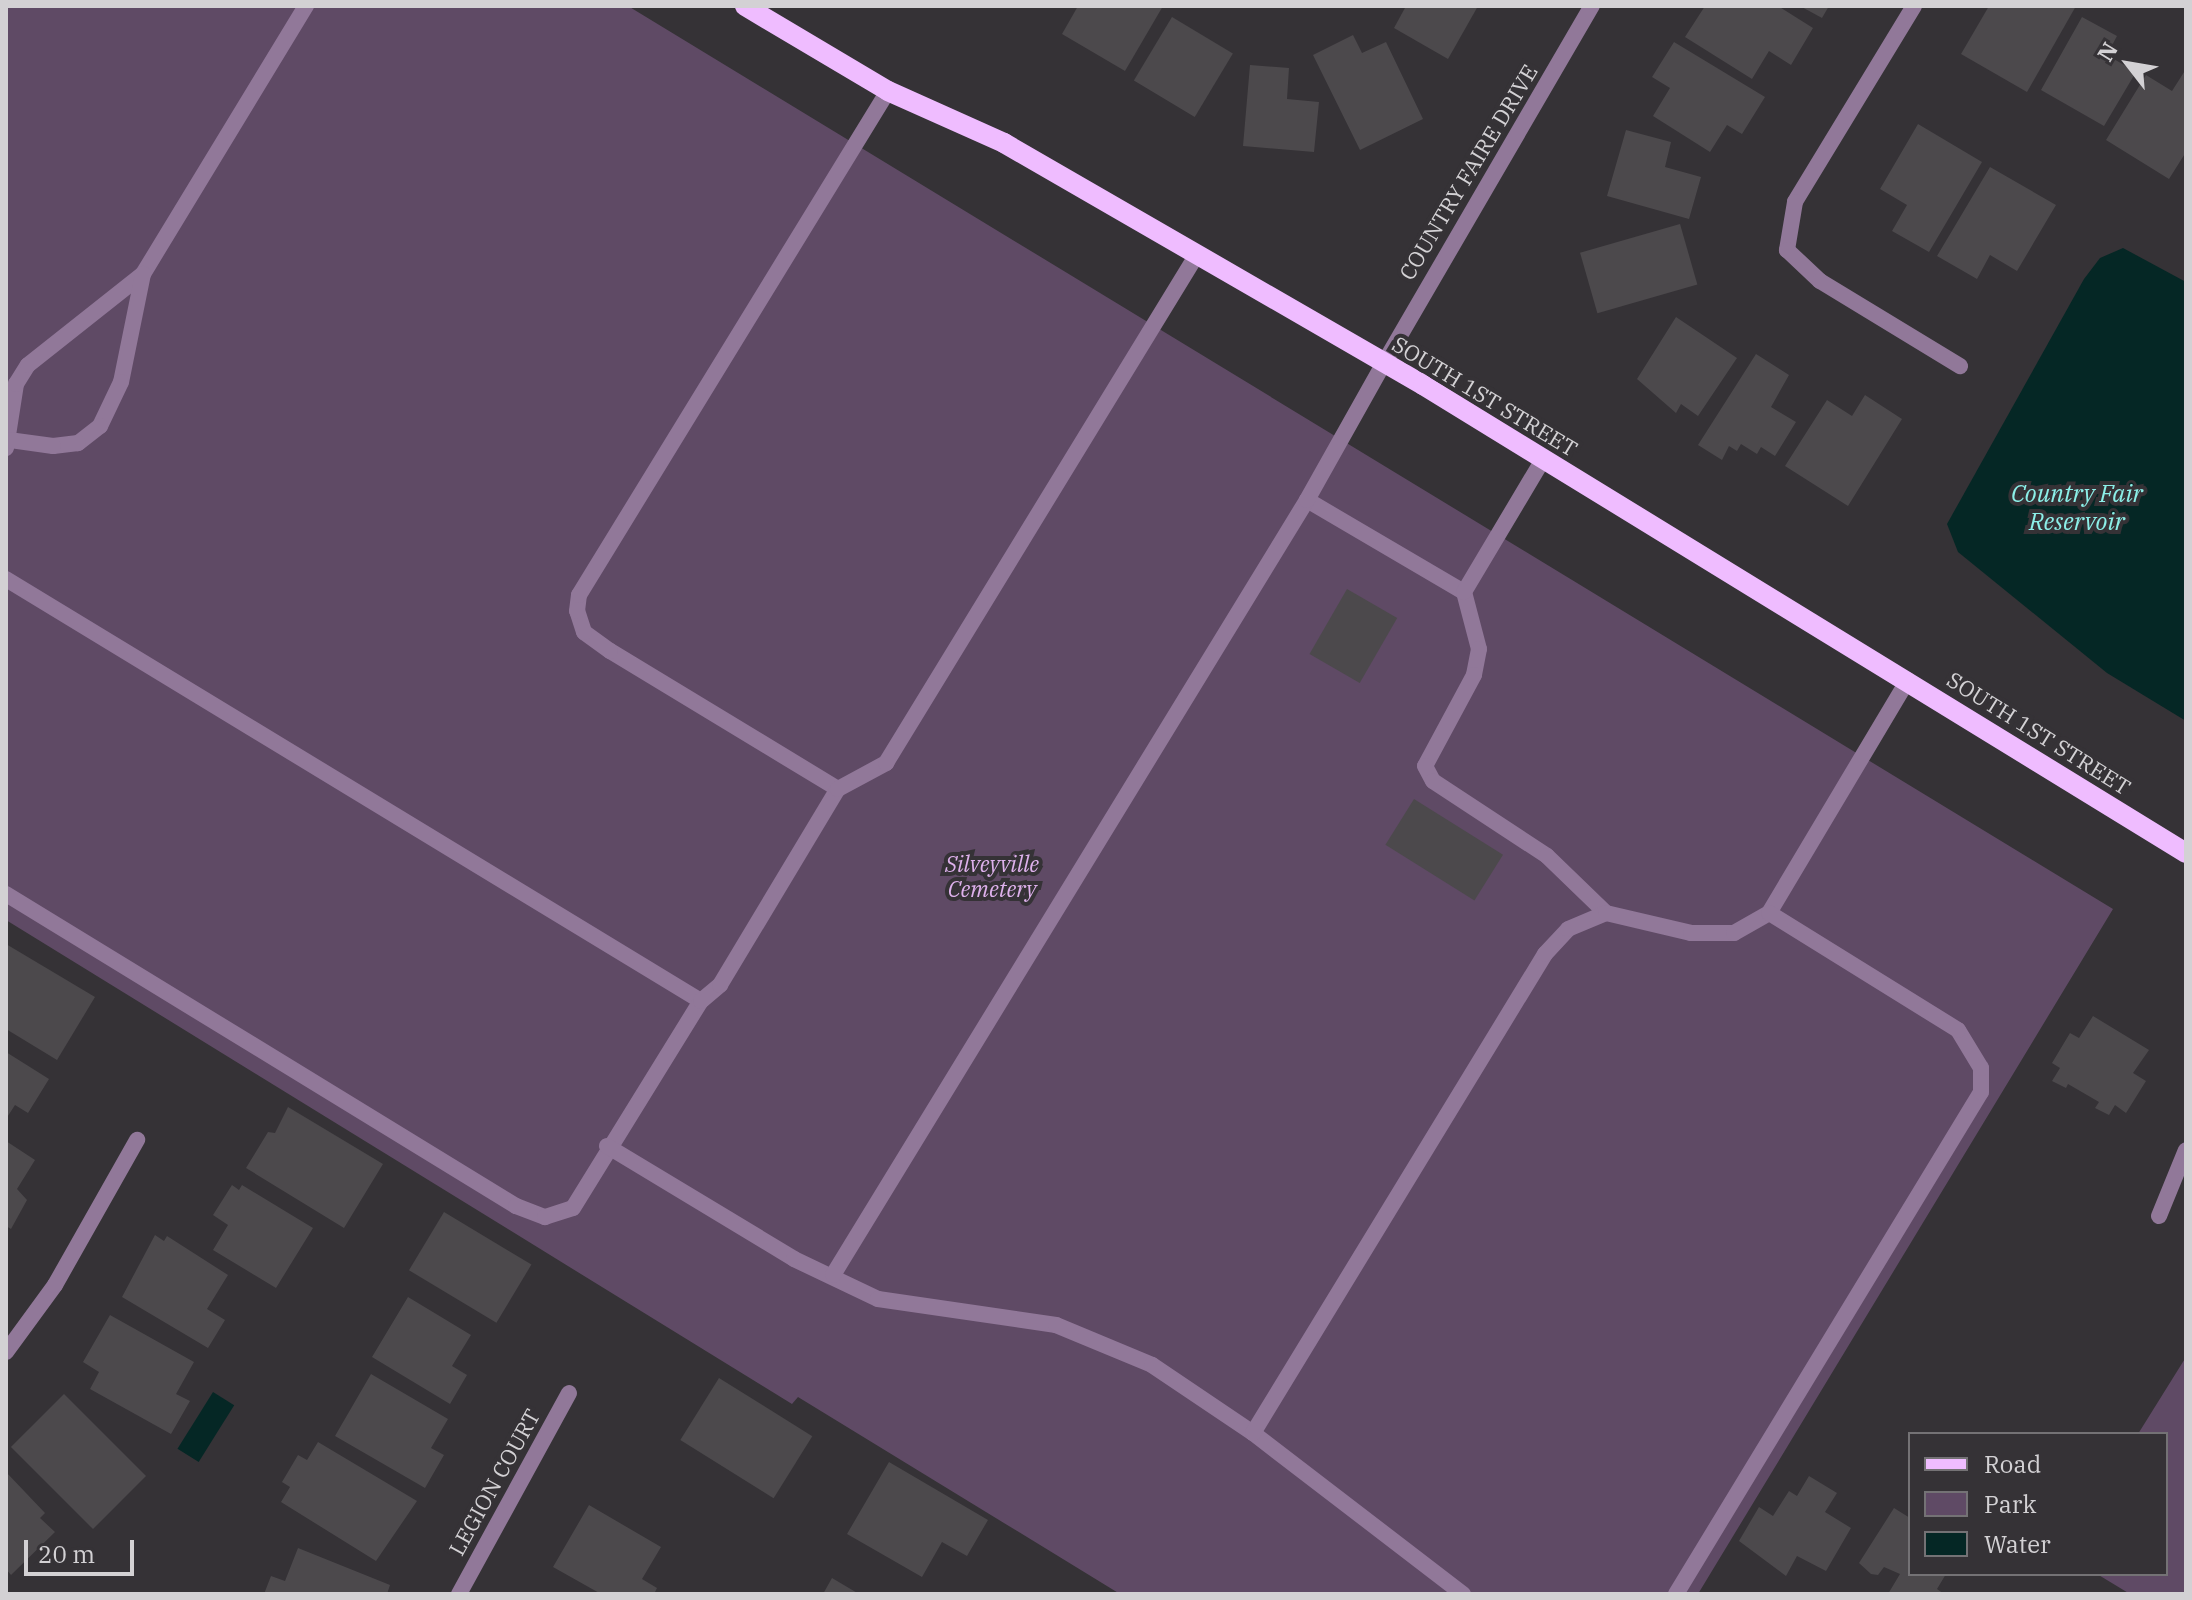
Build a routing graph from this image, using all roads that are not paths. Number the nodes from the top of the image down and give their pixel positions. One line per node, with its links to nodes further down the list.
1 (306, 6): 7 (street)
2 (745, 6): 5 (main road, SOUTH 1ST STREET)
3 (1592, 6): 8 (street, COUNTRY FAIRE DRIVE)
4 (1914, 6): 9 (street)
5 (888, 91): 6 (main road, SOUTH 1ST STREET); 16 (street)
6 (1196, 256): 8 (main road, SOUTH 1ST STREET); 16 (street)
7 (143, 274): 10 (street); 10 (street)
8 (1384, 363): 11 (main road, SOUTH 1ST STREET); 12 (street, COUNTRY FAIRE DRIVE)
9 (1960, 366)
10 (8, 444)
11 (1544, 458): 14 (street); 15 (main road, SOUTH 1ST STREET)
12 (1307, 500): 14 (street); 26 (street, COUNTRY FAIRE DRIVE)
13 (6, 579): 21 (street)
14 (1464, 592): 19 (street)
15 (1908, 680): 17 (main road, SOUTH 1ST STREET); 20 (street)
16 (838, 789): 21 (street)
17 (2186, 853)
18 (6, 894): 23 (street)
19 (1606, 913): 20 (street); 29 (street)
20 (1769, 913): 32 (street)
21 (701, 1001): 23 (street)
22 (137, 1140): 27 (street)
23 (607, 1146): 26 (street)
24 (2186, 1150): 25 (street)
25 (2159, 1216)
26 (833, 1275): 29 (street)
27 (6, 1352)
28 (569, 1393): 30 (street, LEGION COURT)
29 (1253, 1433): 31 (street)
30 (459, 1594)
31 (1463, 1594)
32 (1676, 1594)

